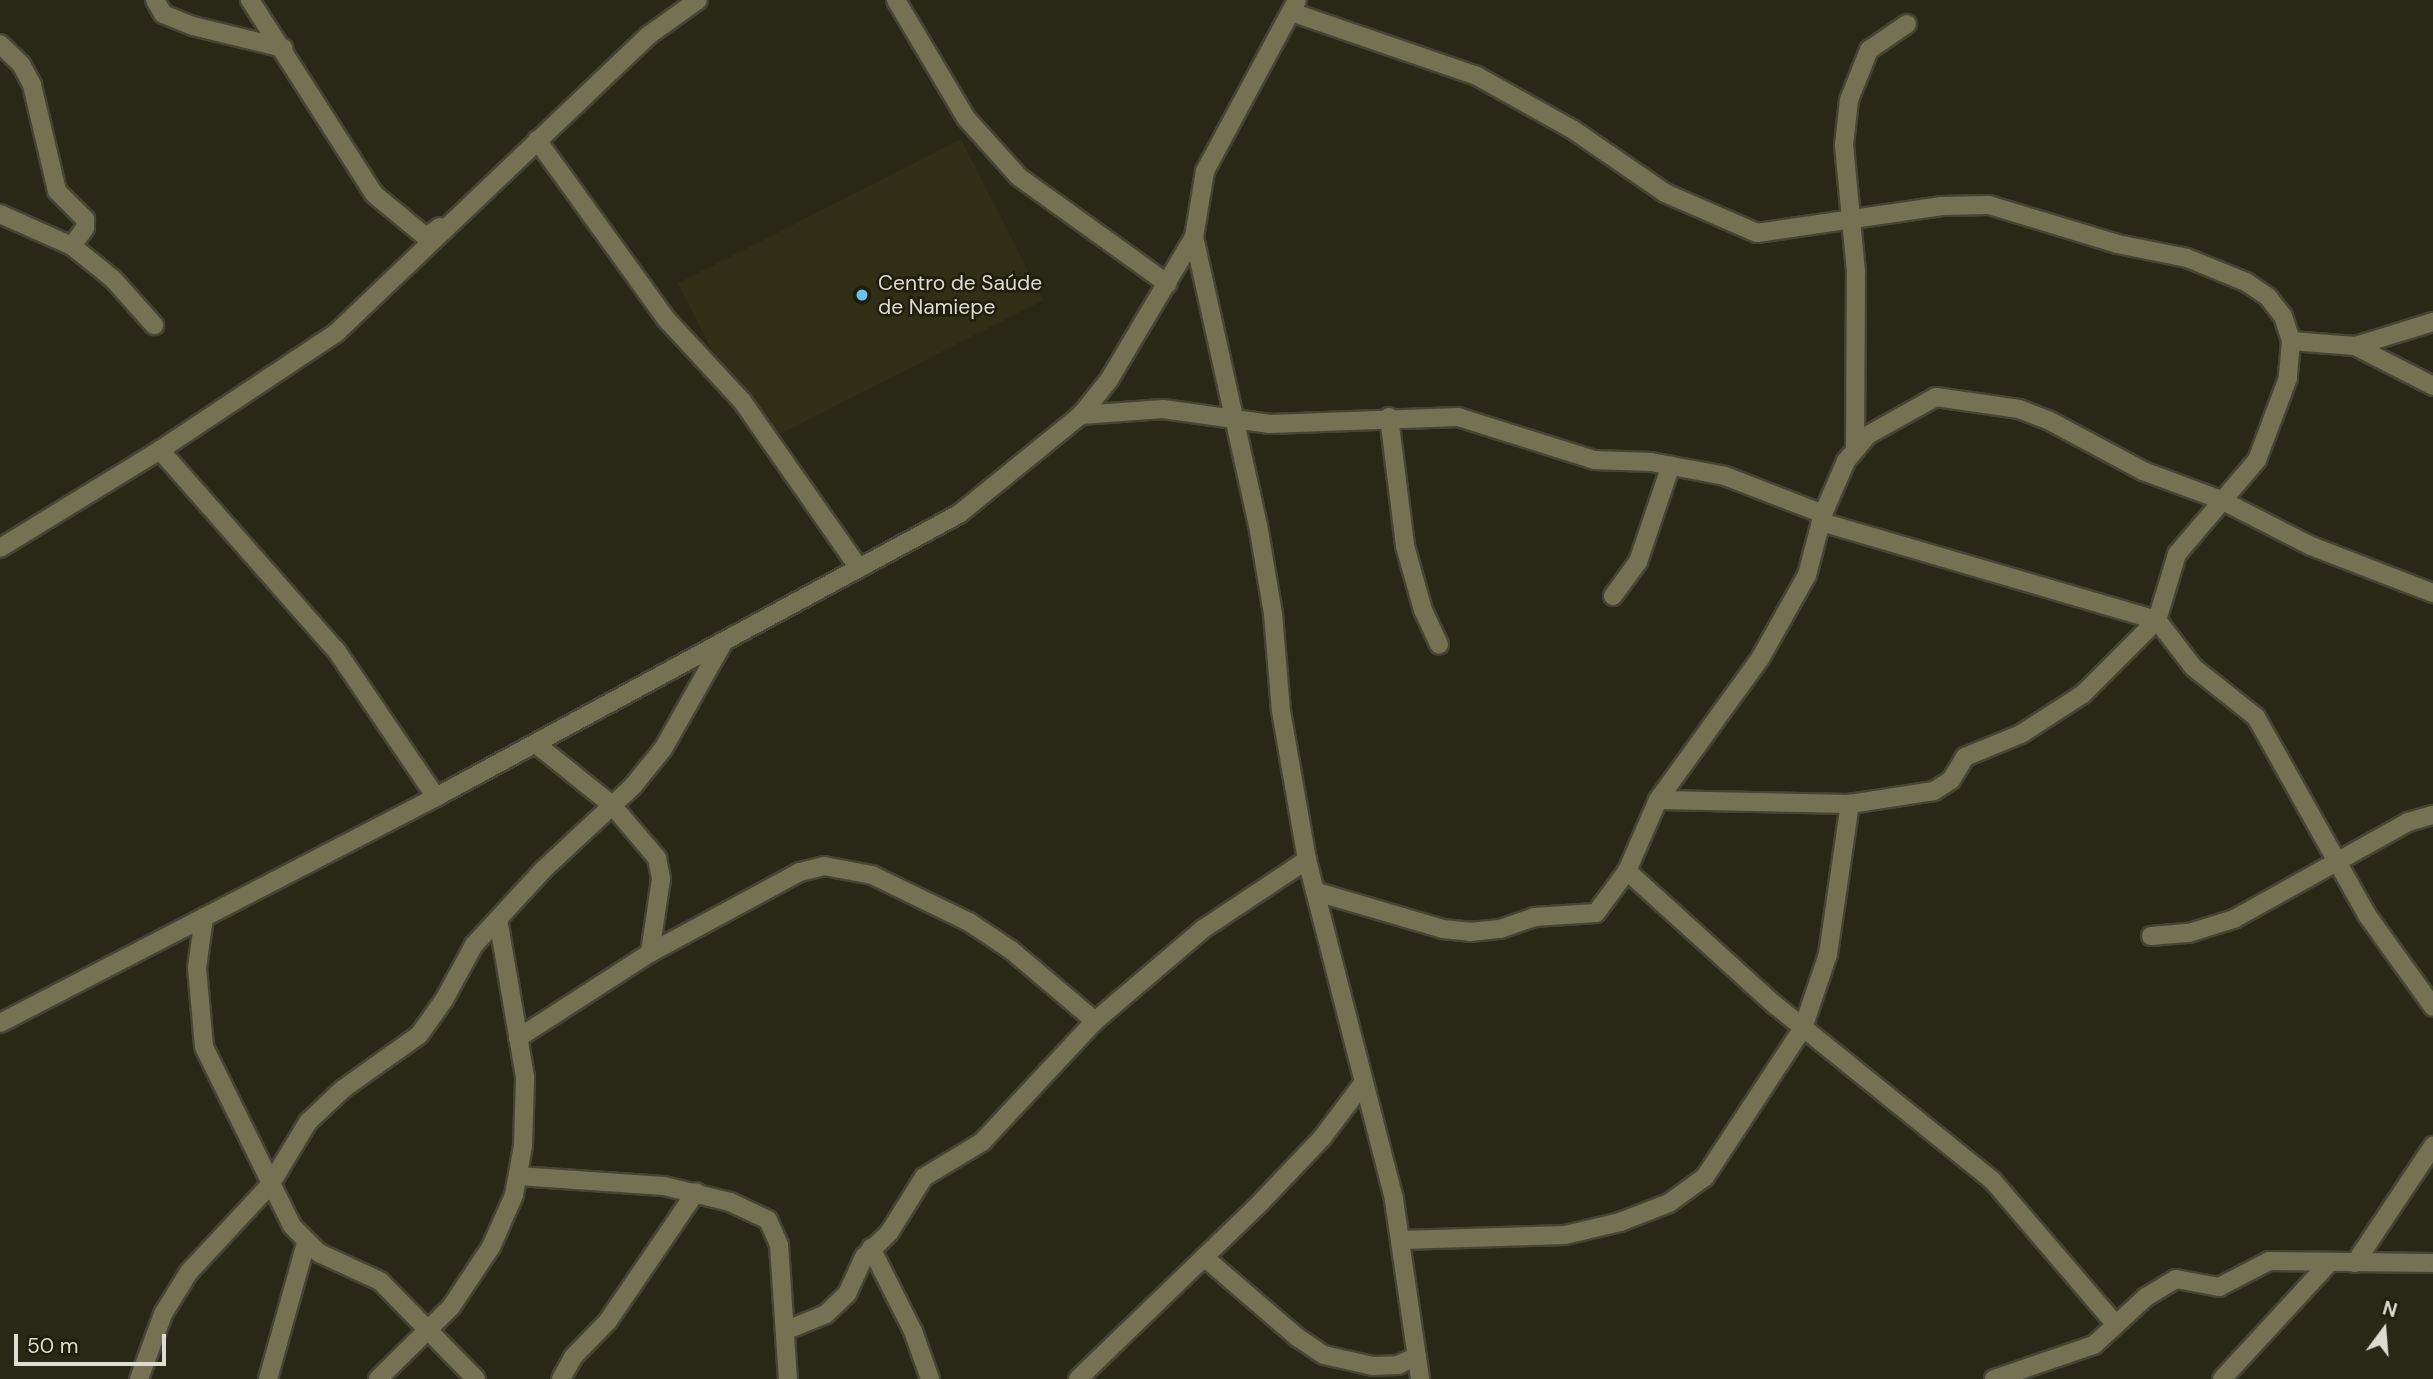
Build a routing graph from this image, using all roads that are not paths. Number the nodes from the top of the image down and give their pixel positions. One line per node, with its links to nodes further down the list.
1 (155, 0): 8 (street)
2 (250, 0): 8 (street)
3 (698, 0): 9 (street)
4 (897, 0): 15 (street)
5 (1294, 6): 12 (street); 13 (street)
6 (1907, 24): 12 (street)
7 (0, 44): 14 (street)
8 (283, 48): 11 (street)
9 (537, 140): 11 (street); 30 (street)
10 (0, 214): 14 (street)
11 (459, 214): 25 (street)
12 (1850, 220): 18 (street); 24 (street)
13 (1194, 237): 15 (street); 23 (street)
14 (72, 246): 17 (street)
15 (1168, 284): 21 (street)
16 (2433, 322): 19 (street)
17 (154, 325)
18 (2291, 341): 19 (street); 27 (street)
19 (2355, 346): 20 (street)
20 (2433, 386)
21 (1081, 415): 23 (street); 30 (street)
22 (1389, 417): 23 (street); 26 (street); 35 (street)
23 (1237, 423): 42 (street)
24 (1855, 448): 27 (street); 28 (street)
25 (160, 450): 29 (street); 37 (street)
26 (1671, 465): 28 (street); 32 (street)
27 (2221, 499): 31 (street); 33 (street)
28 (1822, 518): 33 (street); 38 (street)
29 (0, 548)
30 (859, 568): 34 (street)
31 (2433, 593)
32 (1613, 596)
33 (2157, 620): 39 (street); 43 (street)
34 (723, 643): 36 (street); 40 (street)
35 (1439, 644)
36 (536, 744): 37 (street); 40 (street)
37 (436, 797): 46 (street)
38 (1658, 800): 39 (street); 44 (street)
39 (1850, 804): 53 (street)
40 (612, 805): 47 (street); 49 (street)
41 (2433, 815): 43 (street)
42 (1307, 860): 45 (street); 51 (street)
43 (2337, 861): 48 (street); 50 (street)
44 (1627, 871): 45 (street); 53 (street)
45 (1317, 892): 55 (street)
46 (204, 916): 52 (street); 58 (street)
47 (498, 919): 54 (street); 58 (street)
48 (2151, 936)
49 (650, 953): 51 (street); 54 (street)
50 (2433, 1007)
51 (1095, 1021): 62 (street)
52 (0, 1023)
53 (1803, 1028): 60 (street); 67 (street)
54 (518, 1038): 57 (street)
55 (1362, 1086): 60 (street); 63 (street)
56 (2433, 1146): 64 (street)
57 (518, 1176): 59 (street); 69 (street)
58 (270, 1185): 61 (street); 71 (street)
59 (696, 1192): 68 (street); 75 (street)
60 (1402, 1240): 70 (street)
61 (306, 1243): 69 (street); 72 (street)
62 (871, 1248): 68 (street); 77 (street)
63 (1204, 1257): 70 (street); 78 (street)
64 (2355, 1263): 65 (street); 66 (street)
65 (2433, 1263)
66 (2328, 1264): 67 (street); 81 (street)
67 (2116, 1325): 80 (street)
68 (787, 1330): 76 (street)
69 (426, 1332): 73 (street); 74 (street)
70 (1417, 1356): 79 (street)
71 (139, 1379)
72 (268, 1379)
73 (378, 1379)
74 (476, 1379)
75 (561, 1379)
76 (788, 1379)
77 (930, 1379)
78 (1078, 1379)
79 (1420, 1379)
80 (1994, 1379)
81 (2222, 1379)

